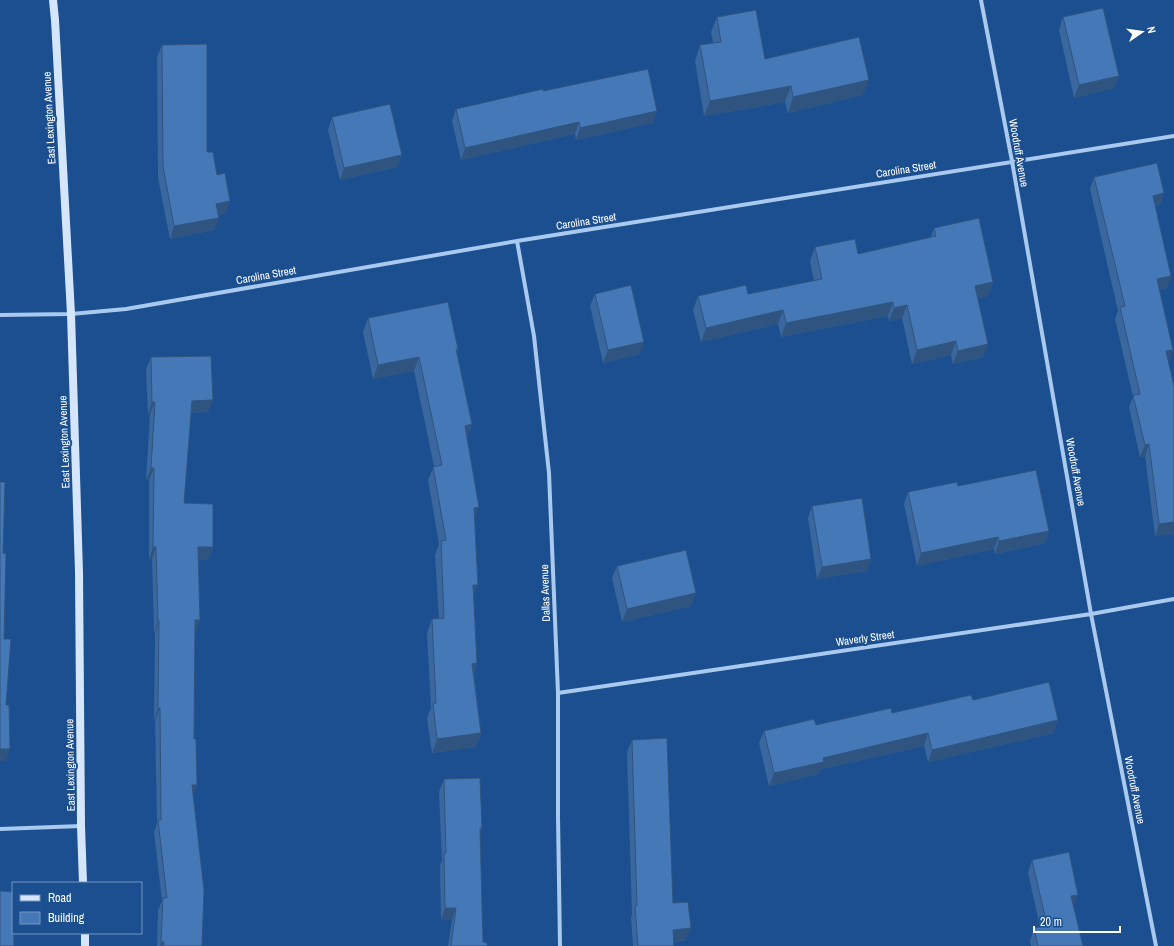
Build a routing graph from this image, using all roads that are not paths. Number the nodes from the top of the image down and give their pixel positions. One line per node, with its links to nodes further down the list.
1 (53, 0): 6 (main road, East Lexington Avenue)
2 (981, 0): 4 (street, Woodruff Avenue)
3 (1174, 136): 4 (street, Carolina Street)
4 (1012, 161): 5 (street, Carolina Street); 9 (street, Woodruff Avenue)
5 (517, 241): 6 (street, Carolina Street); 10 (street, Dallas Avenue)
6 (71, 314): 7 (street, Carolina Street); 11 (main road, East Lexington Avenue)
7 (0, 315)
8 (1174, 599): 9 (street, Waverly Street)
9 (1091, 614): 10 (street, Waverly Street); 17 (street, Woodruff Avenue)
10 (558, 693): 16 (street, Dallas Avenue)
11 (81, 826): 12 (street); 13 (main road, East Lexington Avenue)
12 (0, 829)
13 (83, 882)
14 (85, 934): 15 (main road)
15 (86, 946)
16 (560, 946)
17 (1156, 946)

